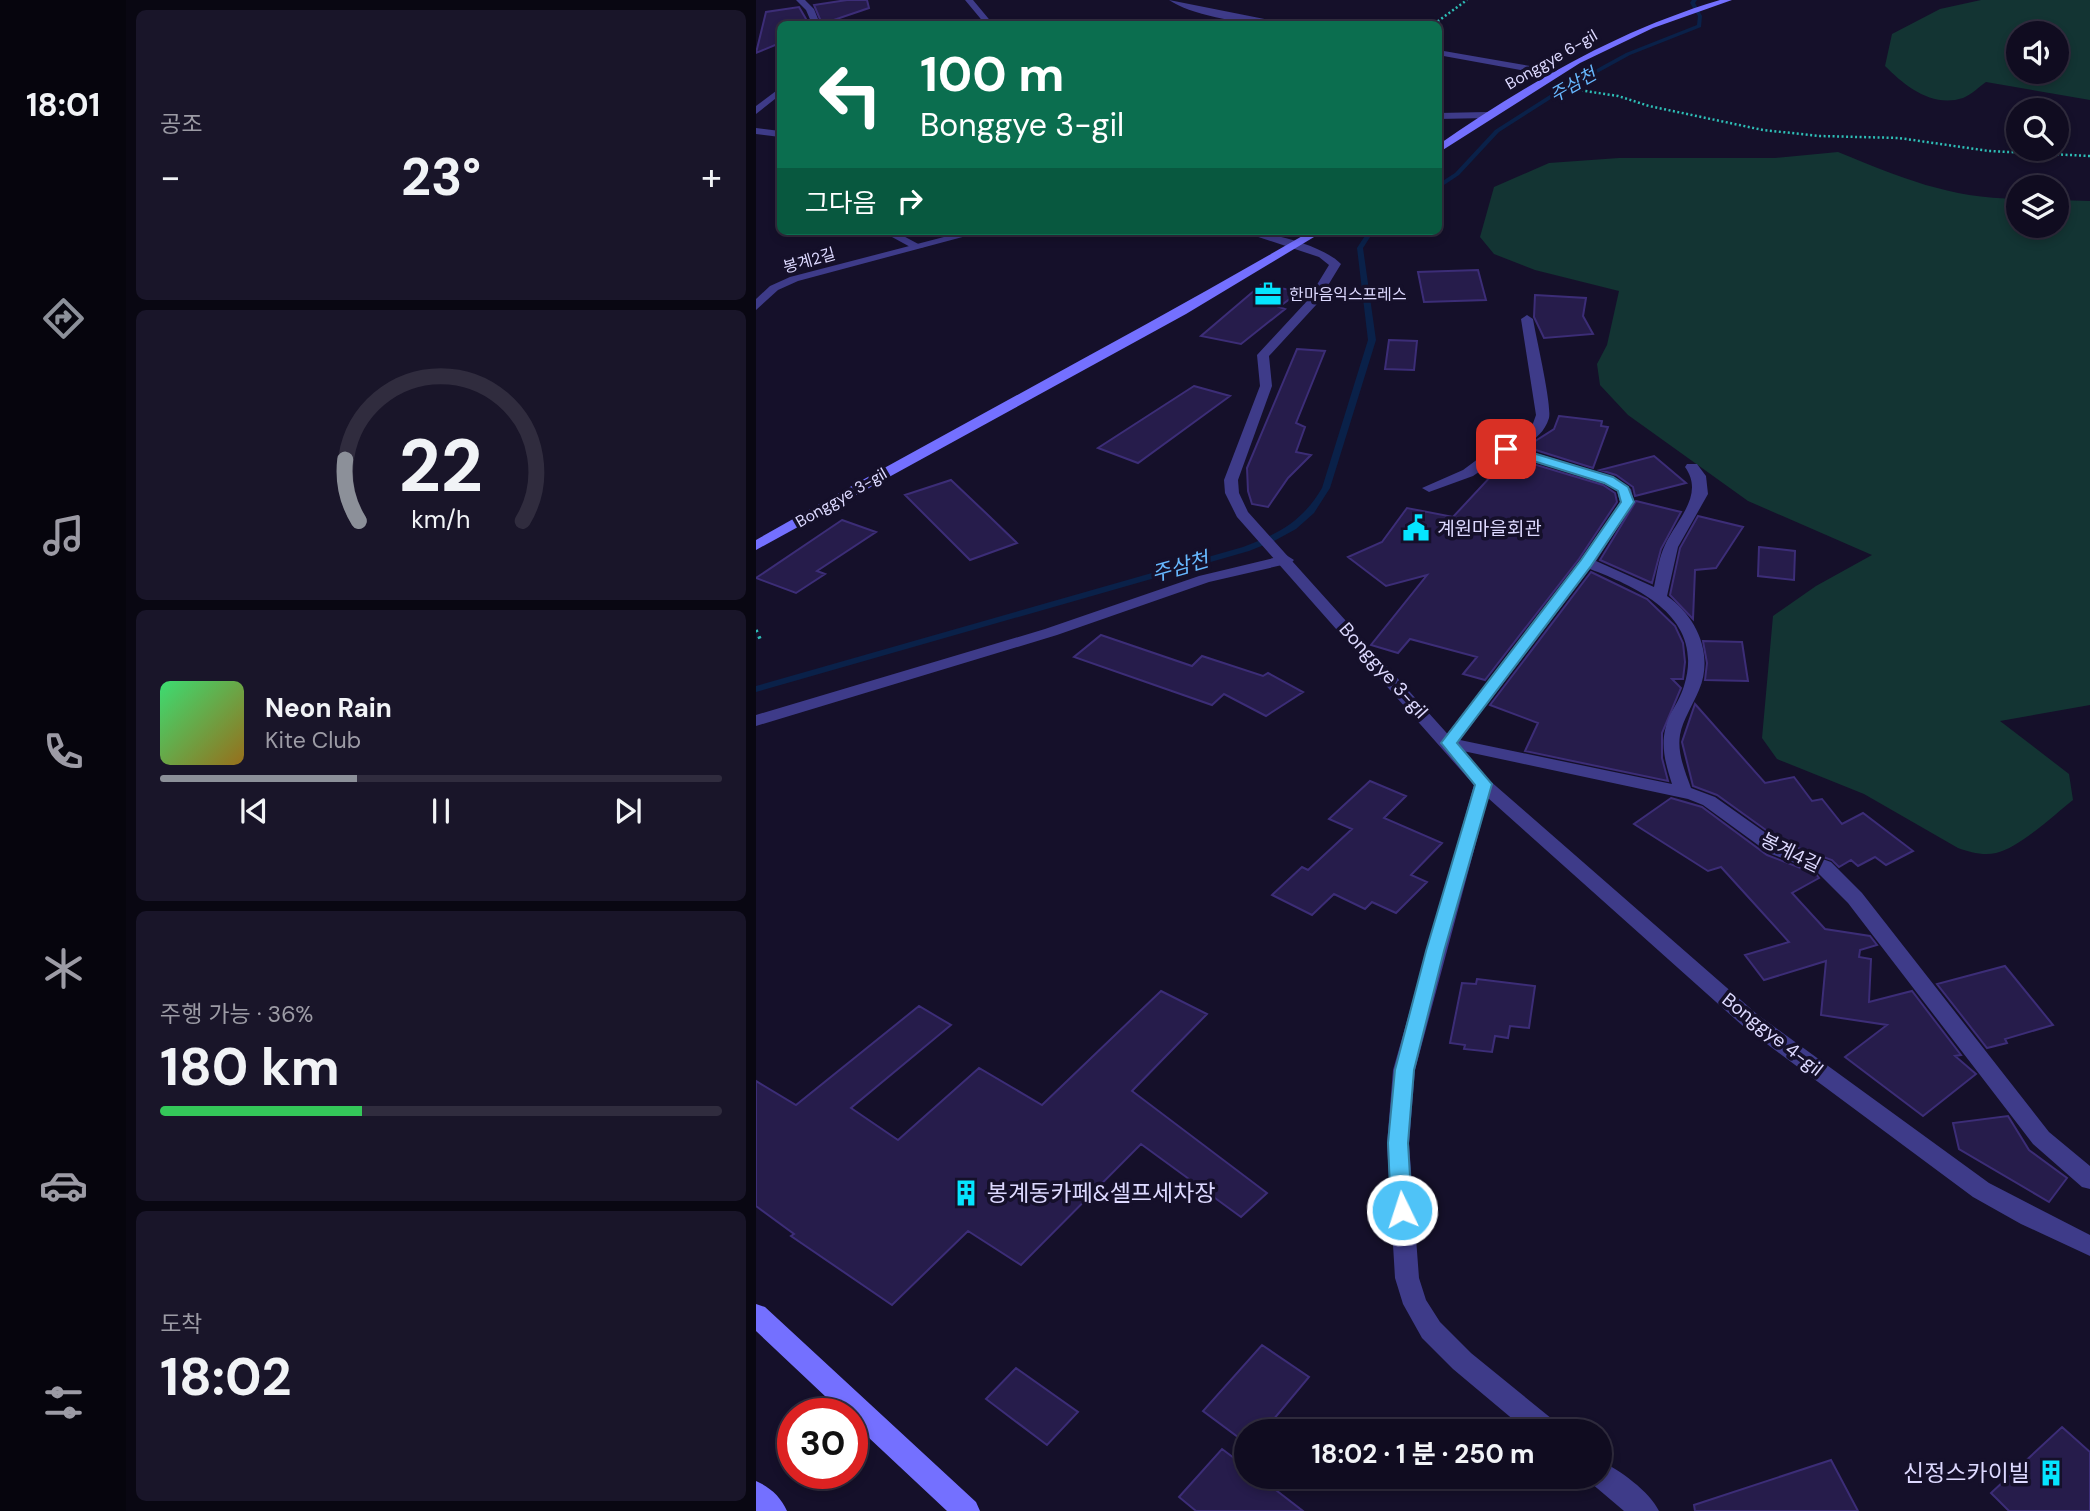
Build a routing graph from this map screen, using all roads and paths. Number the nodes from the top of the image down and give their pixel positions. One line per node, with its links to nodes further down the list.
1 (800, 0): 6 (street)
2 (969, 0): 7 (street)
3 (1173, 0): 8 (street)
4 (1467, 0): 9 (path)
5 (1728, 0): 11 (street, Bonggye 6-gil)
6 (815, 21)
7 (986, 21)
8 (1246, 21)
9 (1438, 21)
10 (1442, 53): 11 (street)
11 (1553, 73): 15 (street, Bonggye 6-gil)
12 (1578, 90): 20 (path)
13 (777, 94): 14 (street)
14 (756, 111)
15 (1488, 115): 16 (street); 19 (street, Bonggye 6-gil)
16 (1442, 116)
17 (756, 131): 18 (street)
18 (777, 134)
19 (1442, 147)
20 (2090, 156)
21 (894, 235): 25 (street)
22 (964, 235): 25 (street, 봉계2길)
23 (1258, 235): 26 (street)
24 (1314, 235): 26 (street)
25 (918, 247): 27 (street, 봉계2길)
26 (1296, 247): 32 (street, Bonggye 3-gil); 33 (street, Bonggye 3-gil)
27 (756, 306)
28 (1527, 319): 29 (street)
29 (1506, 449): 31 (street); 34 (street)
30 (1692, 467): 35 (street)
31 (1429, 488)
32 (756, 546)
33 (1284, 557): 38 (street); 39 (street, Bonggye 3-gil)
34 (1587, 563): 35 (street); 39 (street)
35 (1659, 596): 41 (street)
36 (756, 630): 37 (path)
37 (761, 641)
38 (756, 721)
39 (1449, 743): 40 (street, Bonggye 3-gil); 41 (street, 봉계4길)
40 (1483, 784): 43 (street, Bonggye 4-gil); 45 (street)
41 (1683, 792): 42 (street, 봉계4길)
42 (2090, 1180)
43 (2090, 1246)
44 (756, 1315): 49 (street)
45 (1532, 1419)
46 (1612, 1484): 50 (street)
47 (756, 1494): 48 (street)
48 (773, 1511)
49 (966, 1511)
50 (1645, 1511)

